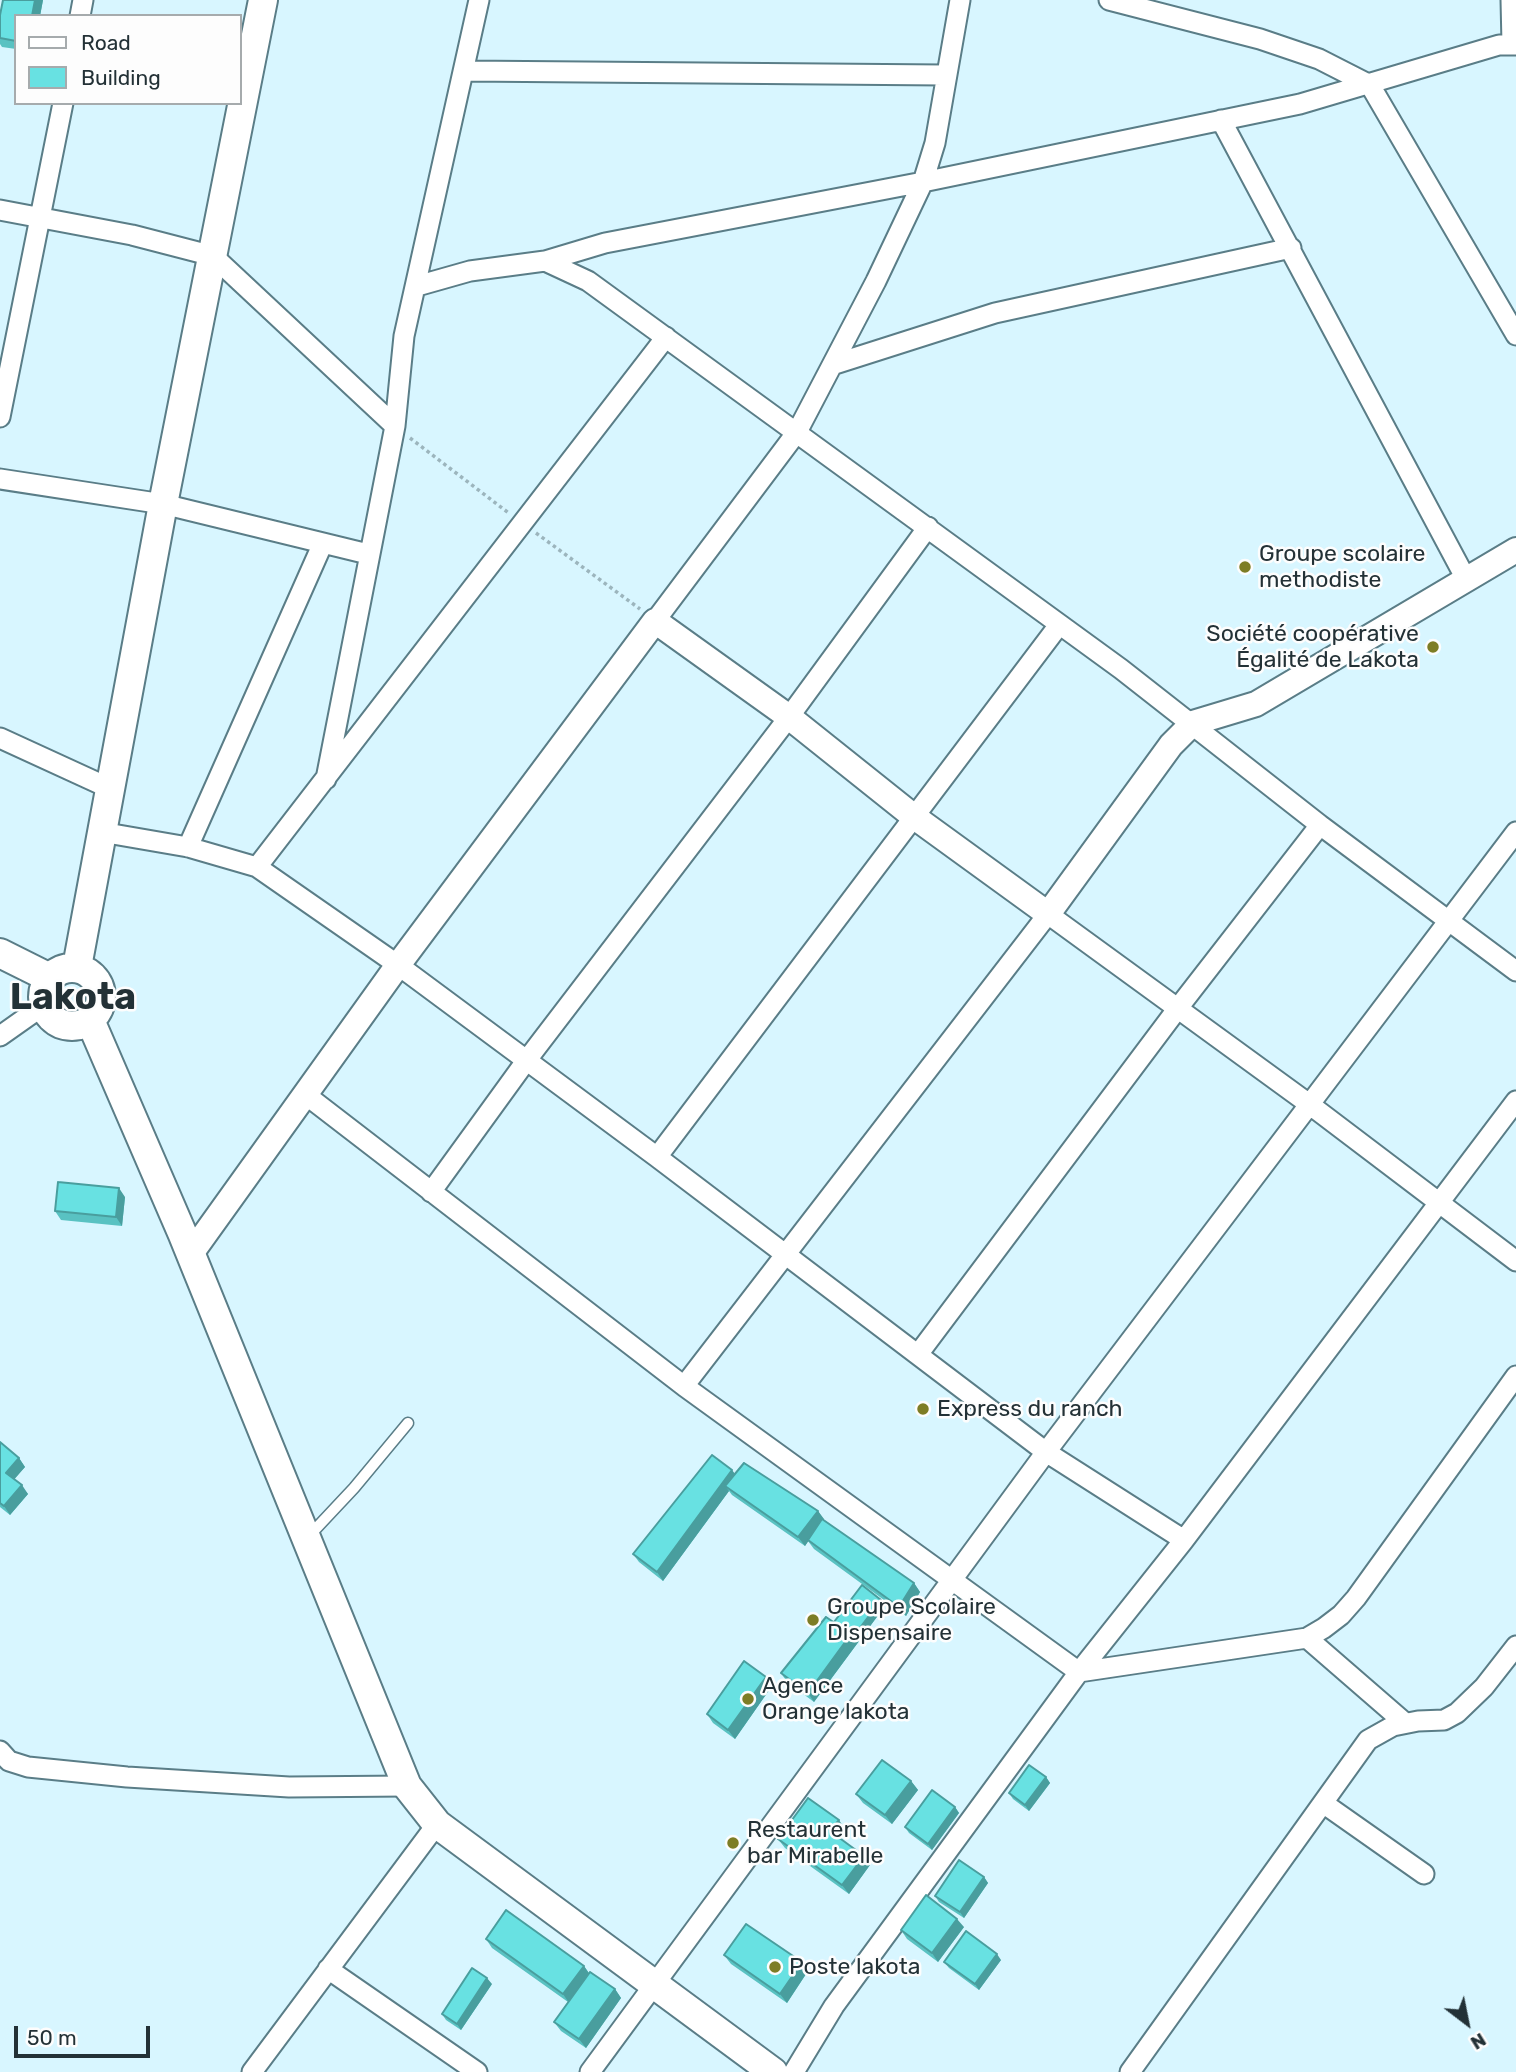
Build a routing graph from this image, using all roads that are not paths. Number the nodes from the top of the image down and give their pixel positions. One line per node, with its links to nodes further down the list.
1 (262, 0): 10 (main road)
2 (479, 0): 7 (street)
3 (960, 0): 8 (street)
4 (1109, 0): 9 (street)
5 (1511, 0): 6 (street)
6 (1514, 45): 9 (street)
7 (465, 71): 8 (street); 20 (street)
8 (944, 75): 14 (street)
9 (1370, 85): 13 (street); 21 (street)
10 (242, 104)
11 (63, 105): 16 (street)
12 (242, 105): 18 (main road)
13 (1221, 120): 14 (street); 17 (street)
14 (923, 182): 19 (street); 23 (street)
15 (0, 210): 16 (street)
16 (42, 215): 18 (street); 24 (street)
17 (1291, 248): 23 (street); 33 (street)
18 (213, 256): 25 (street); 28 (main road)
19 (545, 261): 20 (street); 22 (street)
20 (417, 286): 25 (street)
21 (1516, 335)
22 (666, 337): 26 (street); 39 (street)
23 (835, 364): 26 (street)
24 (0, 417)
25 (395, 426): 32 (street)
26 (797, 432): 29 (street); 34 (street)
27 (0, 479): 28 (street)
28 (163, 504): 30 (street); 40 (main road)
29 (928, 527): 35 (street); 36 (street)
30 (323, 543): 32 (street); 45 (street)
31 (1516, 550): 33 (street)
32 (368, 554): 39 (street)
33 (1466, 579): 37 (street)
34 (655, 621): 36 (street); 50 (street)
35 (1059, 625): 37 (street); 41 (street)
36 (789, 717): 41 (street); 58 (street)
37 (1193, 723): 42 (street); 47 (street)
38 (0, 738): 40 (street)
39 (326, 779): 46 (street)
40 (109, 788): 43 (main road)
41 (913, 816): 47 (street); 62 (street)
42 (1320, 825): 48 (street); 55 (street)
43 (101, 832): 45 (street); 51 (main road)
44 (1516, 832): 48 (street)
45 (188, 847): 46 (street)
46 (257, 867): 50 (street)
47 (1048, 914): 55 (street); 65 (street)
48 (1447, 922): 52 (street); 61 (street)
49 (0, 953): 53 (main road)
50 (398, 965): 58 (street); 59 (street)
51 (77, 967): 53 (main road); 56 (main road)
52 (1516, 971)
53 (50, 978): 54 (main road)
54 (44, 1005): 56 (main road); 57 (street)
55 (1178, 1008): 61 (street); 68 (street)
56 (90, 1020): 66 (main road)
57 (0, 1036)
58 (526, 1061): 62 (street); 63 (street)
59 (306, 1095): 63 (street); 66 (street)
60 (1516, 1101): 64 (street)
61 (1309, 1104): 64 (street); 72 (street)
62 (657, 1157): 65 (street)
63 (431, 1192): 70 (street)
64 (1438, 1202): 67 (street); 73 (street)
65 (784, 1254): 68 (street); 70 (street)
66 (190, 1255): 74 (main road)
67 (1516, 1261)
68 (919, 1353): 72 (street)
69 (1516, 1376): 76 (street)
70 (684, 1386): 75 (street)
71 (408, 1423): 74 (lane)
72 (1046, 1452): 73 (street); 75 (street)
73 (1184, 1539): 78 (street)
74 (305, 1540): 81 (main road)
75 (952, 1581): 78 (street); 86 (street)
76 (1307, 1637): 78 (street); 79 (street)
77 (1516, 1646): 79 (street)
78 (1079, 1672): 91 (street)
79 (1405, 1723): 82 (street)
80 (0, 1751): 81 (street)
81 (407, 1786): 83 (main road)
82 (1323, 1802): 84 (street); 92 (street)
83 (437, 1824): 85 (street); 86 (main road)
84 (1424, 1874)
85 (328, 1969): 87 (street); 88 (street)
86 (655, 1983): 89 (street); 90 (main road)
87 (253, 2072)
88 (477, 2072)
89 (590, 2072)
90 (772, 2072)
91 (794, 2072)
92 (1130, 2072)

